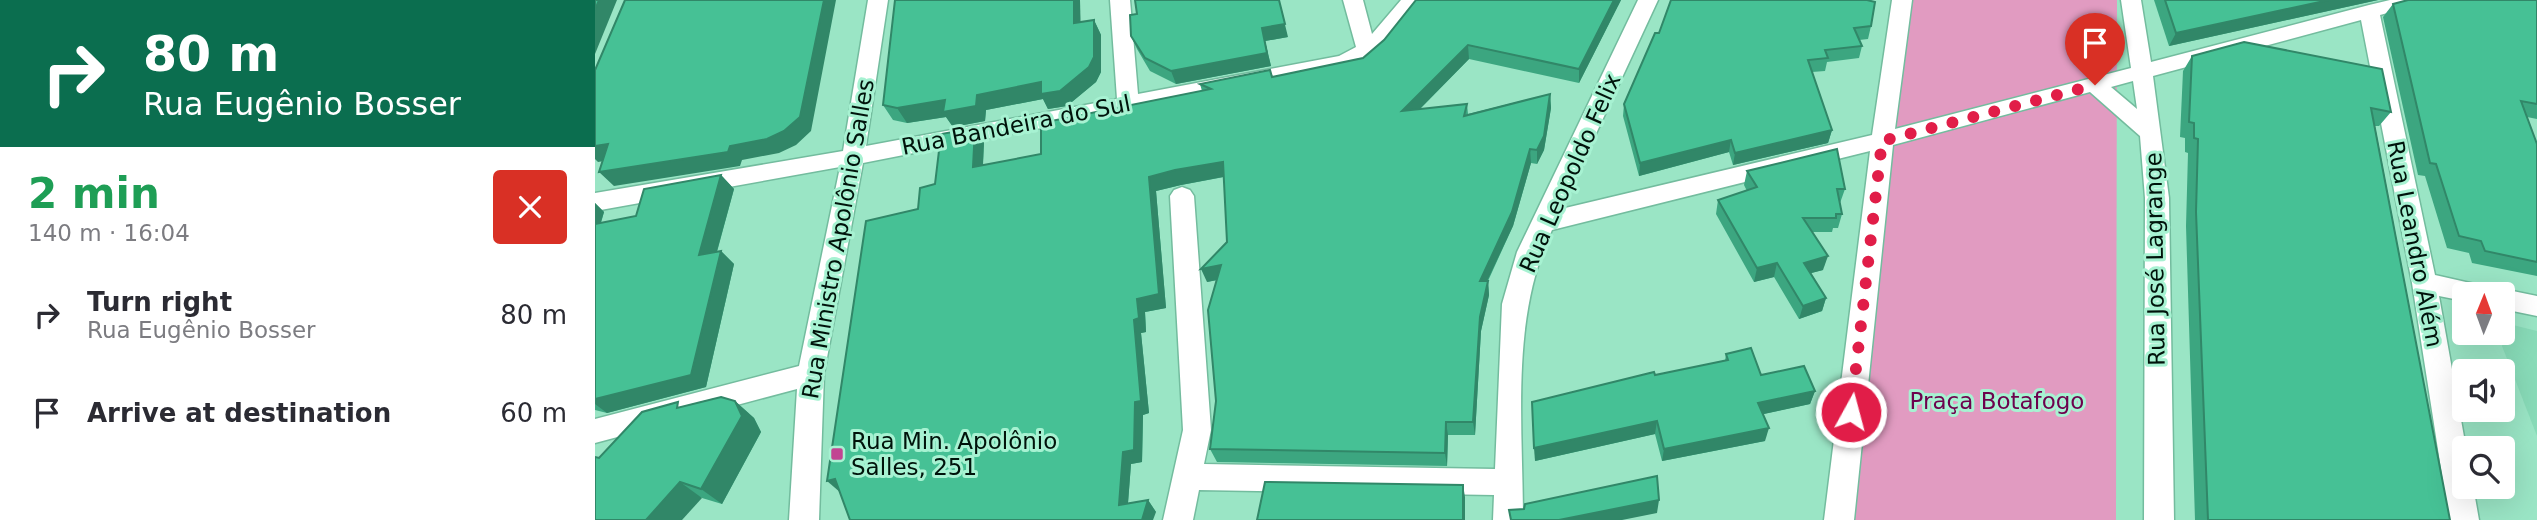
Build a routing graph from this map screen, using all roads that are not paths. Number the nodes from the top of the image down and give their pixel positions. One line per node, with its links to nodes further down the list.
1 (878, 0): 16 (street, Rua Ministro Apolônio Salles)
2 (1121, 0): 13 (street)
3 (1353, 0): 10 (street)
4 (1411, 0): 10 (street, Rua Bandeira do Sul)
5 (1648, 0): 19 (street, Rua Leopoldo Felix)
6 (1902, 0): 15 (street)
7 (2130, 0): 11 (street, Rua José Lagrange)
8 (2414, 0): 9 (street)
9 (2369, 11): 11 (street); 20 (street, Rua Leandro Além)
10 (1367, 51): 13 (street, Rua Bandeira do Sul)
11 (2142, 72): 12 (street); 14 (street, Rua José Lagrange)
12 (2095, 85): 14 (street); 15 (street)
13 (1128, 103): 16 (street, Rua Bandeira do Sul)
14 (2151, 133): 32 (street, Rua José Lagrange)
15 (1882, 141): 19 (street); 31 (street)
16 (852, 158): 18 (street, Rua Bandeira do Sul); 24 (street, Rua Ministro Apolônio Salles)
17 (1182, 197): 26 (street)
18 (595, 202)
19 (1546, 222): 27 (street, Rua Leopoldo Felix)
20 (2424, 283): 21 (street); 33 (street, Rua Leandro Além)
21 (2452, 289)
22 (2515, 301): 23 (street)
23 (2537, 306)
24 (811, 374): 25 (street); 28 (street, Rua Ministro Apolônio Salles)
25 (595, 431)
26 (1188, 477): 27 (street); 29 (street)
27 (1509, 482): 30 (street, Rua Leopoldo Felix)
28 (804, 520)
29 (1178, 520)
30 (1509, 520)
31 (1839, 520)
32 (2159, 520)
33 (2464, 520)

